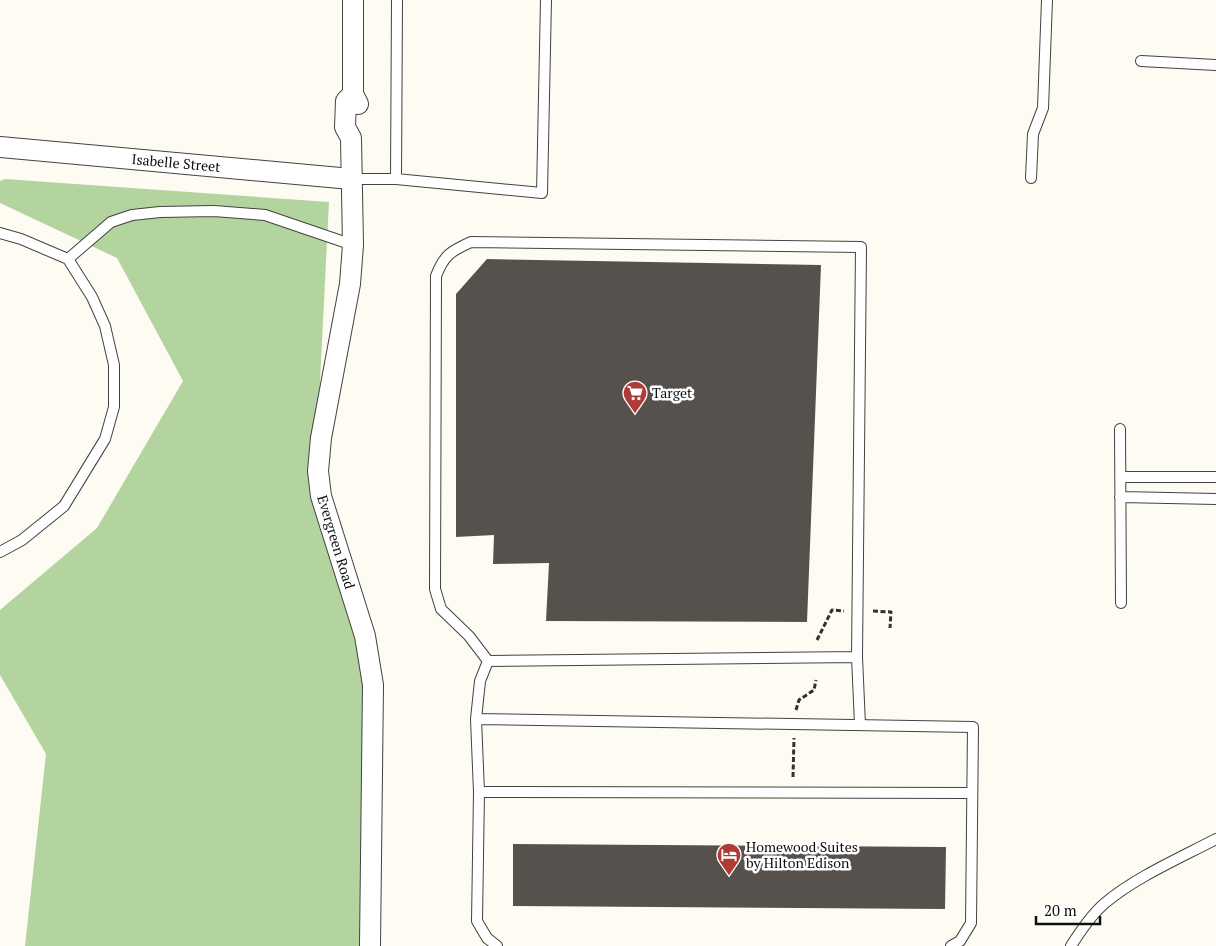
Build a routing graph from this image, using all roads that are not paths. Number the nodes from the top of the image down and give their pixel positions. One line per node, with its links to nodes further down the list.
1 (353, 0): 9 (street, Evergreen Road)
2 (397, 0): 10 (lane)
3 (546, 0): 10 (lane)
4 (1046, 0): 8 (lane)
5 (1141, 61): 6 (lane)
6 (1216, 65)
7 (0, 147): 9 (street, Isabelle Street)
8 (1031, 178)
9 (352, 179): 10 (lane); 12 (street, Evergreen Road)
10 (396, 179)
11 (0, 233): 13 (lane)
12 (353, 245): 13 (lane); 28 (street, Evergreen Road)
13 (68, 259): 19 (lane)
14 (1120, 429): 15 (lane)
15 (1121, 476): 16 (lane); 17 (lane)
16 (1216, 477)
17 (1120, 497): 18 (lane); 20 (lane)
18 (1216, 499)
19 (0, 552)
20 (1121, 603)
21 (857, 657): 22 (lane); 22 (lane); 24 (lane)
22 (488, 661): 23 (lane)
23 (476, 719): 24 (lane); 25 (lane)
24 (860, 725): 26 (lane)
25 (479, 792): 26 (lane); 29 (lane)
26 (972, 793): 30 (lane)
27 (1216, 839): 31 (lane)
28 (370, 946)
29 (497, 946)
30 (951, 946)
31 (1071, 946)

